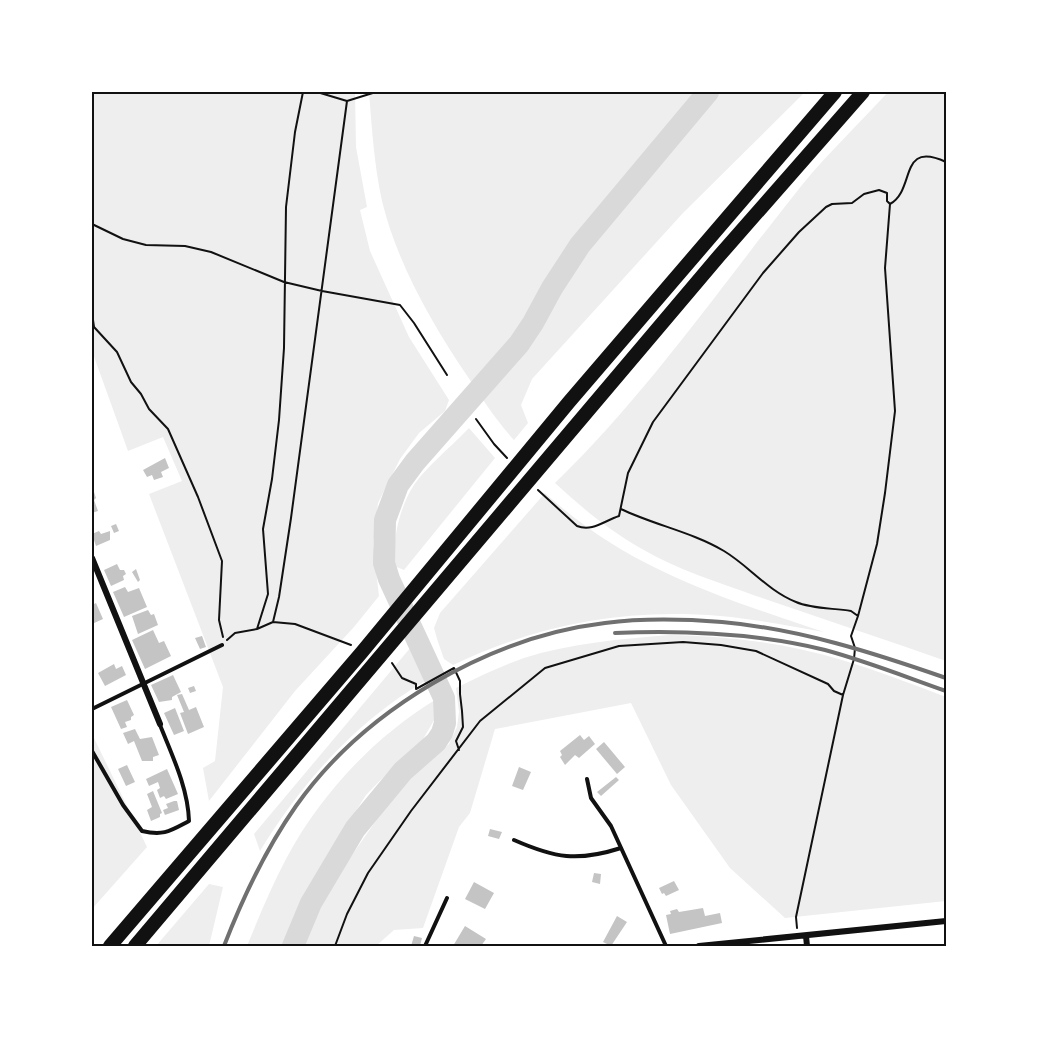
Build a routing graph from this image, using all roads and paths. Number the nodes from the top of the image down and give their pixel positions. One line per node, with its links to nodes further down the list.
1 (303, 92): 10 (path)
2 (317, 92): 6 (path)
3 (376, 92): 6 (path)
4 (835, 92): 38 (highway)
5 (863, 92): 39 (highway)
6 (347, 101): 11 (path)
7 (946, 162): 8 (path)
8 (890, 204): 17 (path); 19 (path)
9 (92, 224): 10 (path)
10 (284, 282): 11 (path); 21 (path)
11 (322, 291): 13 (path); 20 (path)
12 (92, 313): 22 (path)
13 (447, 375)
14 (476, 419): 15 (path)
15 (509, 460)
16 (538, 491): 17 (path)
17 (621, 509): 19 (path)
18 (92, 558): 25 (street)
19 (858, 616): 26 (path)
20 (273, 622): 21 (path); 23 (path)
21 (257, 629): 22 (path)
22 (222, 645): 25 (lane)
23 (352, 646)
24 (383, 660): 29 (path)
25 (143, 683): 27 (lane); 28 (street)
26 (843, 694): 29 (path); 36 (path)
27 (92, 709)
28 (160, 724): 30 (lane)
29 (459, 750): 40 (path)
30 (92, 751)
31 (587, 779): 33 (lane)
32 (514, 840): 33 (lane)
33 (621, 848): 42 (lane)
34 (447, 898): 41 (lane)
35 (946, 921): 37 (street)
36 (798, 936): 37 (street); 43 (street)
37 (806, 936): 44 (street)
38 (110, 946)
39 (135, 946)
40 (335, 946)
41 (425, 946)
42 (666, 946)
43 (699, 946)
44 (807, 946)

